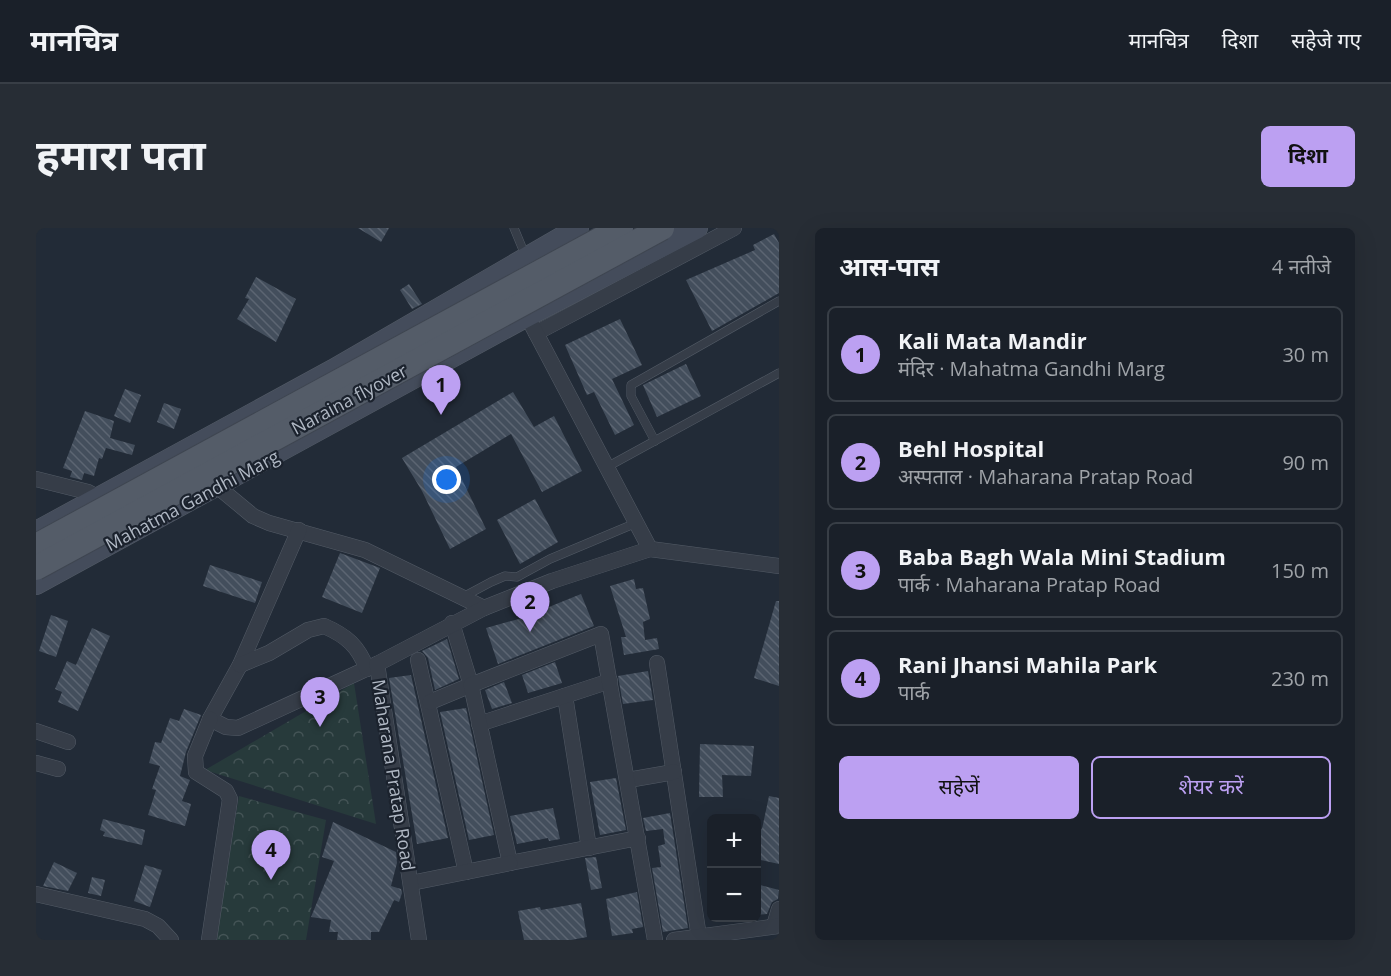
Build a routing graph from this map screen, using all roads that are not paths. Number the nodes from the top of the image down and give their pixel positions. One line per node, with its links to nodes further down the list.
1 (514, 228): 7 (lane)
2 (578, 228): 7 (main road)
3 (621, 228): 22 (main road, Naraina flyover, bridge)
4 (662, 228): 25 (main road, Naraina flyover, bridge)
5 (697, 228): 9 (main road, Mahatma Gandhi Marg)
6 (734, 228): 9 (street)
7 (526, 258): 10 (main road)
8 (779, 301): 13 (lane)
9 (532, 324): 12 (main road, Mahatma Gandhi Marg); 14 (street)
10 (356, 357): 12 (main road); 17 (main road)
11 (779, 373): 13 (lane)
12 (381, 397): 16 (main road, Mahatma Gandhi Marg)
13 (655, 441): 14 (lane)
14 (606, 467): 18 (street)
15 (36, 479): 17 (street)
16 (218, 487): 19 (street); 21 (main road, Mahatma Gandhi Marg)
17 (102, 496): 20 (main road); 21 (main road)
18 (636, 522): 23 (street); 27 (lane)
19 (298, 530): 27 (street); 32 (street)
20 (36, 532)
21 (126, 536): 26 (main road, Mahatma Gandhi Marg)
22 (36, 546)
23 (650, 549): 24 (street); 28 (street, Maharana Pratap Road)
24 (779, 566)
25 (36, 568)
26 (36, 584)
27 (463, 597): 28 (street)
28 (484, 608): 29 (street, Maharana Pratap Road)
29 (452, 624): 33 (street, Maharana Pratap Road); 35 (street)
30 (418, 660): 37 (street)
31 (657, 663): 44 (street)
32 (240, 665): 33 (street); 38 (street)
33 (372, 667): 38 (street); 50 (street, Maharana Pratap Road)
34 (610, 681): 35 (street); 36 (street); 45 (street)
35 (471, 685): 37 (street); 39 (street)
36 (565, 696): 39 (street); 47 (street)
37 (430, 702): 49 (street)
38 (210, 719): 56 (street)
39 (479, 724): 48 (street)
40 (36, 731): 41 (street)
41 (68, 742)
42 (36, 763): 43 (street)
43 (58, 769)
44 (674, 772): 45 (street); 54 (street)
45 (628, 780): 46 (street)
46 (638, 838): 47 (street); 58 (street)
47 (589, 848): 48 (street)
48 (510, 863): 49 (street)
49 (466, 872): 50 (street)
50 (411, 883): 57 (street, Maharana Pratap Road)
51 (36, 894): 55 (street)
52 (779, 909): 53 (street)
53 (777, 926): 54 (street)
54 (699, 937): 59 (street)
55 (171, 940)
56 (209, 940)
57 (419, 940)
58 (655, 940)
59 (675, 940)

